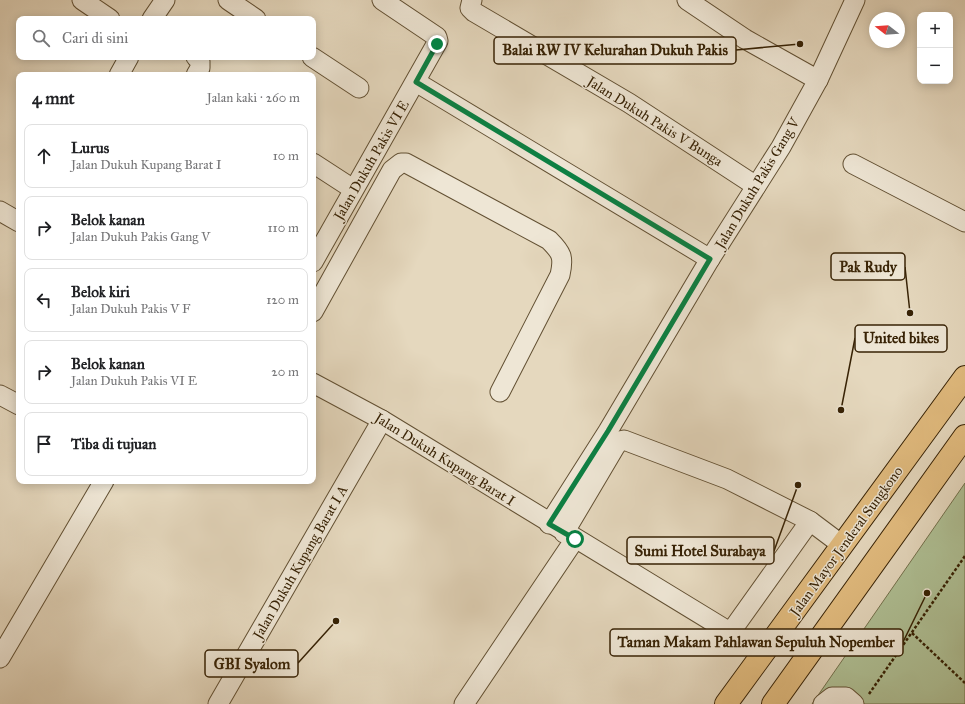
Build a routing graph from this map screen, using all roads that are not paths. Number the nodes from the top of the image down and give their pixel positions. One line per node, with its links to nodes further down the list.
1 (82, 0): 8 (street)
2 (165, 0): 9 (street)
3 (228, 0): 10 (street)
4 (382, 0): 17 (street, Jalan Dukuh Pakis VI E)
5 (687, 0): 16 (street)
6 (855, 0): 16 (street, Jalan Dukuh Pakis Gang V)
7 (471, 4): 21 (street, Jalan Dukuh Pakis V Bunga)
8 (106, 16)
9 (154, 16)
10 (252, 16)
11 (127, 60): 14 (street)
12 (199, 60): 15 (street)
13 (316, 60): 18 (street)
14 (121, 72)
15 (198, 72)
16 (818, 80): 21 (street, Jalan Dukuh Pakis Gang V)
17 (416, 82): 22 (street, Jalan Dukuh Pakis VI E); 27 (street)
18 (359, 88)
19 (853, 164): 25 (street)
20 (316, 165): 22 (street)
21 (756, 186): 27 (street, Jalan Dukuh Pakis Gang V)
22 (353, 190): 26 (street, Jalan Dukuh Pakis VI E)
23 (0, 211): 24 (street)
24 (16, 220)
25 (965, 222)
26 (316, 257)
27 (710, 259): 38 (street, Jalan Dukuh Pakis Gang V)
28 (316, 307): 31 (street)
29 (965, 377): 39 (main road, Jalan Mayor Jenderal Sungkono)
30 (316, 385): 34 (street, Jalan Dukuh Kupang Barat I)
31 (500, 392)
32 (0, 395): 33 (street)
33 (16, 403)
34 (382, 420): 38 (street, Jalan Dukuh Kupang Barat I); 45 (street, Jalan Dukuh Kupang Barat I A)
35 (965, 436): 43 (main road)
36 (102, 484): 42 (street)
37 (810, 521): 38 (street); 39 (street); 40 (street)
38 (563, 532): 40 (street, Jalan Dukuh Kupang Barat I); 46 (street)
39 (842, 545): 41 (main road, Jalan Mayor Jenderal Sungkono)
40 (730, 633): 41 (street, Jalan Dukuh Kupang Barat I)
41 (764, 653): 47 (main road, Jalan Mayor Jenderal Sungkono)
42 (0, 658)
43 (780, 701)
44 (860, 701): 48 (street)
45 (218, 704)
46 (464, 704)
47 (726, 704)
48 (823, 704)

